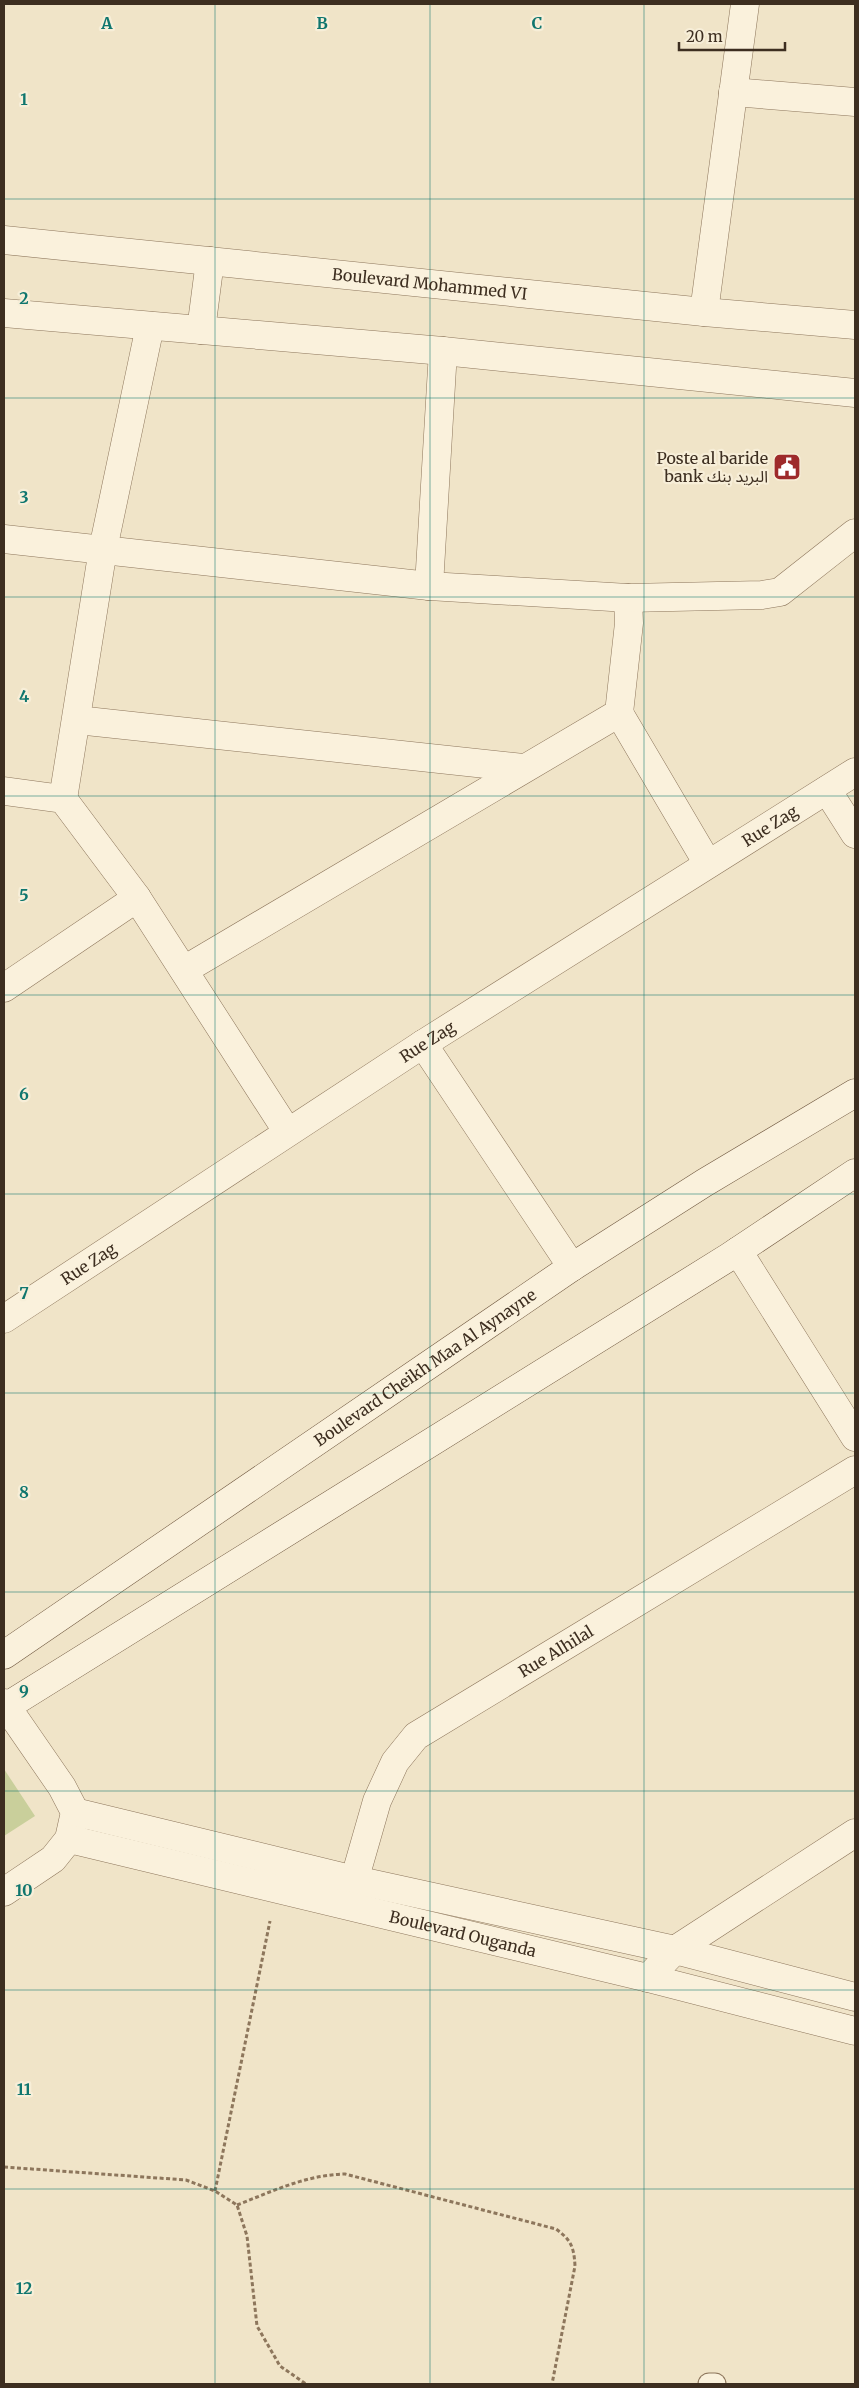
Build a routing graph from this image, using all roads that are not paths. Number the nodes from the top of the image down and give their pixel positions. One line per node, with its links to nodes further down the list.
1 (744, 4): 2 (street)
2 (733, 92): 3 (street); 6 (street)
3 (855, 102)
4 (4, 240): 5 (street, Boulevard Mohammed VI)
5 (210, 261): 6 (street, Boulevard Mohammed VI); 10 (street)
6 (704, 312): 8 (street, Boulevard Mohammed VI)
7 (4, 313): 9 (street)
8 (855, 325)
9 (150, 326): 10 (street); 15 (street)
10 (201, 330): 11 (street)
11 (443, 351): 12 (street); 16 (street)
12 (855, 393)
13 (855, 533): 17 (street)
14 (4, 539): 15 (street)
15 (103, 549): 16 (street); 19 (street)
16 (429, 586): 17 (street)
17 (628, 598): 18 (street)
18 (619, 713): 20 (street); 26 (street)
19 (77, 720): 20 (street); 24 (street)
20 (523, 768): 28 (street)
21 (855, 772): 22 (street, Rue Zag)
22 (828, 790): 25 (street); 26 (street, Rue Zag)
23 (4, 791): 24 (street)
24 (63, 799): 27 (street)
25 (855, 834)
26 (708, 864): 30 (street, Rue Zag)
27 (137, 898): 28 (street); 29 (street)
28 (184, 970): 32 (street)
29 (4, 988)
30 (423, 1044): 32 (street, Rue Zag); 35 (street)
31 (855, 1093): 35 (street, Boulevard Cheikh Maa Al Aynayne)
32 (287, 1131): 36 (street, Rue Zag)
33 (855, 1173): 34 (street)
34 (738, 1251): 37 (street); 40 (street)
35 (572, 1267): 39 (street, Boulevard Cheikh Maa Al Aynayne)
36 (4, 1319)
37 (855, 1437)
38 (855, 1470): 45 (street, Rue Alhilal)
39 (4, 1655)
40 (4, 1706): 41 (street)
41 (75, 1812): 43 (street); 45 (street, Boulevard Ouganda)
42 (855, 1833): 46 (street)
43 (69, 1838): 44 (street); 45 (street, Boulevard Ouganda)
44 (4, 1892)
45 (351, 1893): 46 (street, Boulevard Ouganda); 47 (street, Boulevard Ouganda)
46 (675, 1950): 47 (street); 48 (street, Boulevard Ouganda)
47 (648, 1978): 49 (street, Boulevard Ouganda)
48 (855, 1997)
49 (855, 2031)
50 (710, 2384): 51 (lane)
51 (715, 2384)

